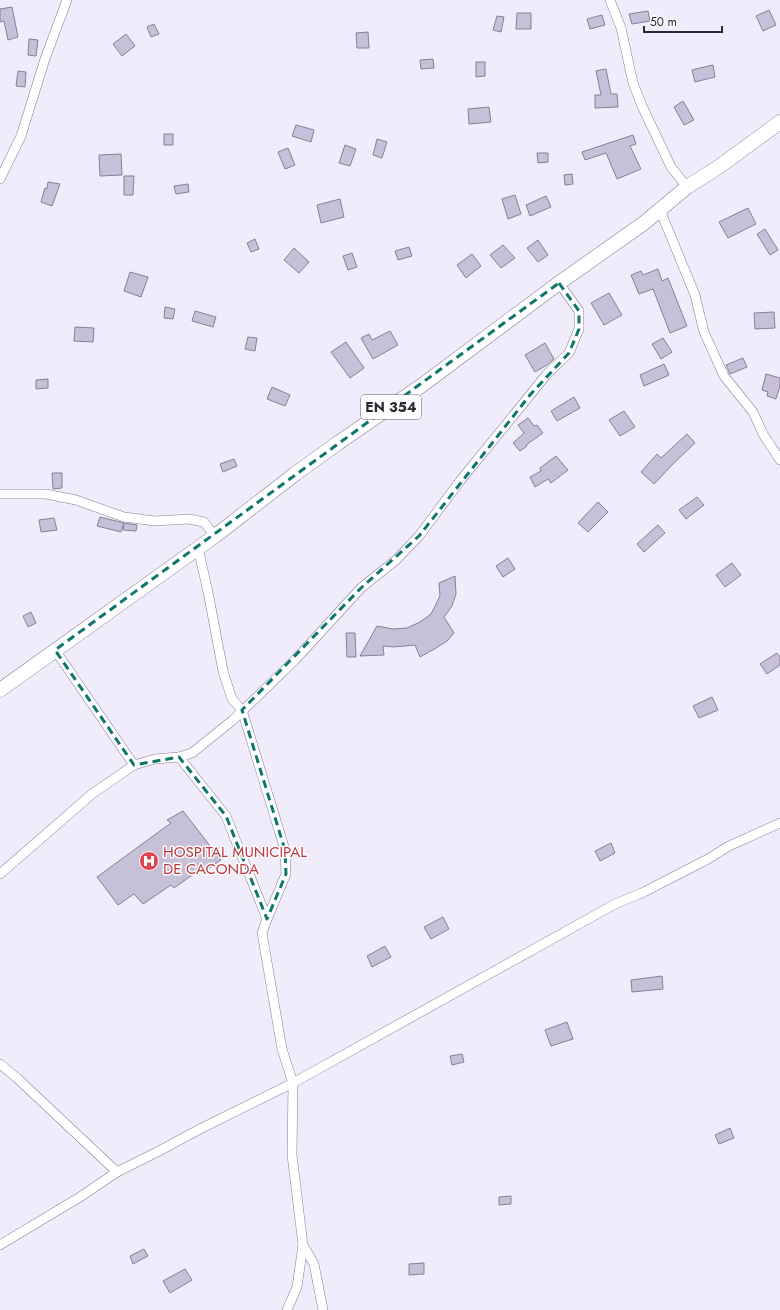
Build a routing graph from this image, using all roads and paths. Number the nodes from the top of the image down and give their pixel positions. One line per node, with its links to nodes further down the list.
1 (66, 0): 4 (street)
2 (610, 0): 5 (street)
3 (780, 122): 5 (main road, EN 354)
4 (0, 179)
5 (687, 187): 6 (main road, EN 354)
6 (660, 210): 7 (main road, EN 354); 8 (street)
7 (559, 284): 10 (main road, EN 354); 14 (street)
8 (780, 460)
9 (0, 494): 10 (street)
10 (215, 536): 11 (main road, EN 354)
11 (198, 548): 12 (main road, EN 354); 14 (street)
12 (55, 650): 13 (main road, EN 354); 16 (street)
13 (0, 690)
14 (242, 710): 15 (street); 19 (street)
15 (179, 758): 16 (street); 19 (street)
16 (134, 765): 18 (street)
17 (780, 823): 21 (street)
18 (0, 874)
19 (267, 920): 21 (street)
20 (0, 1064): 22 (street)
21 (293, 1083): 22 (street); 24 (street)
22 (117, 1172): 23 (street)
23 (0, 1245)
24 (303, 1245): 25 (street); 26 (street)
25 (287, 1310)
26 (323, 1310)

